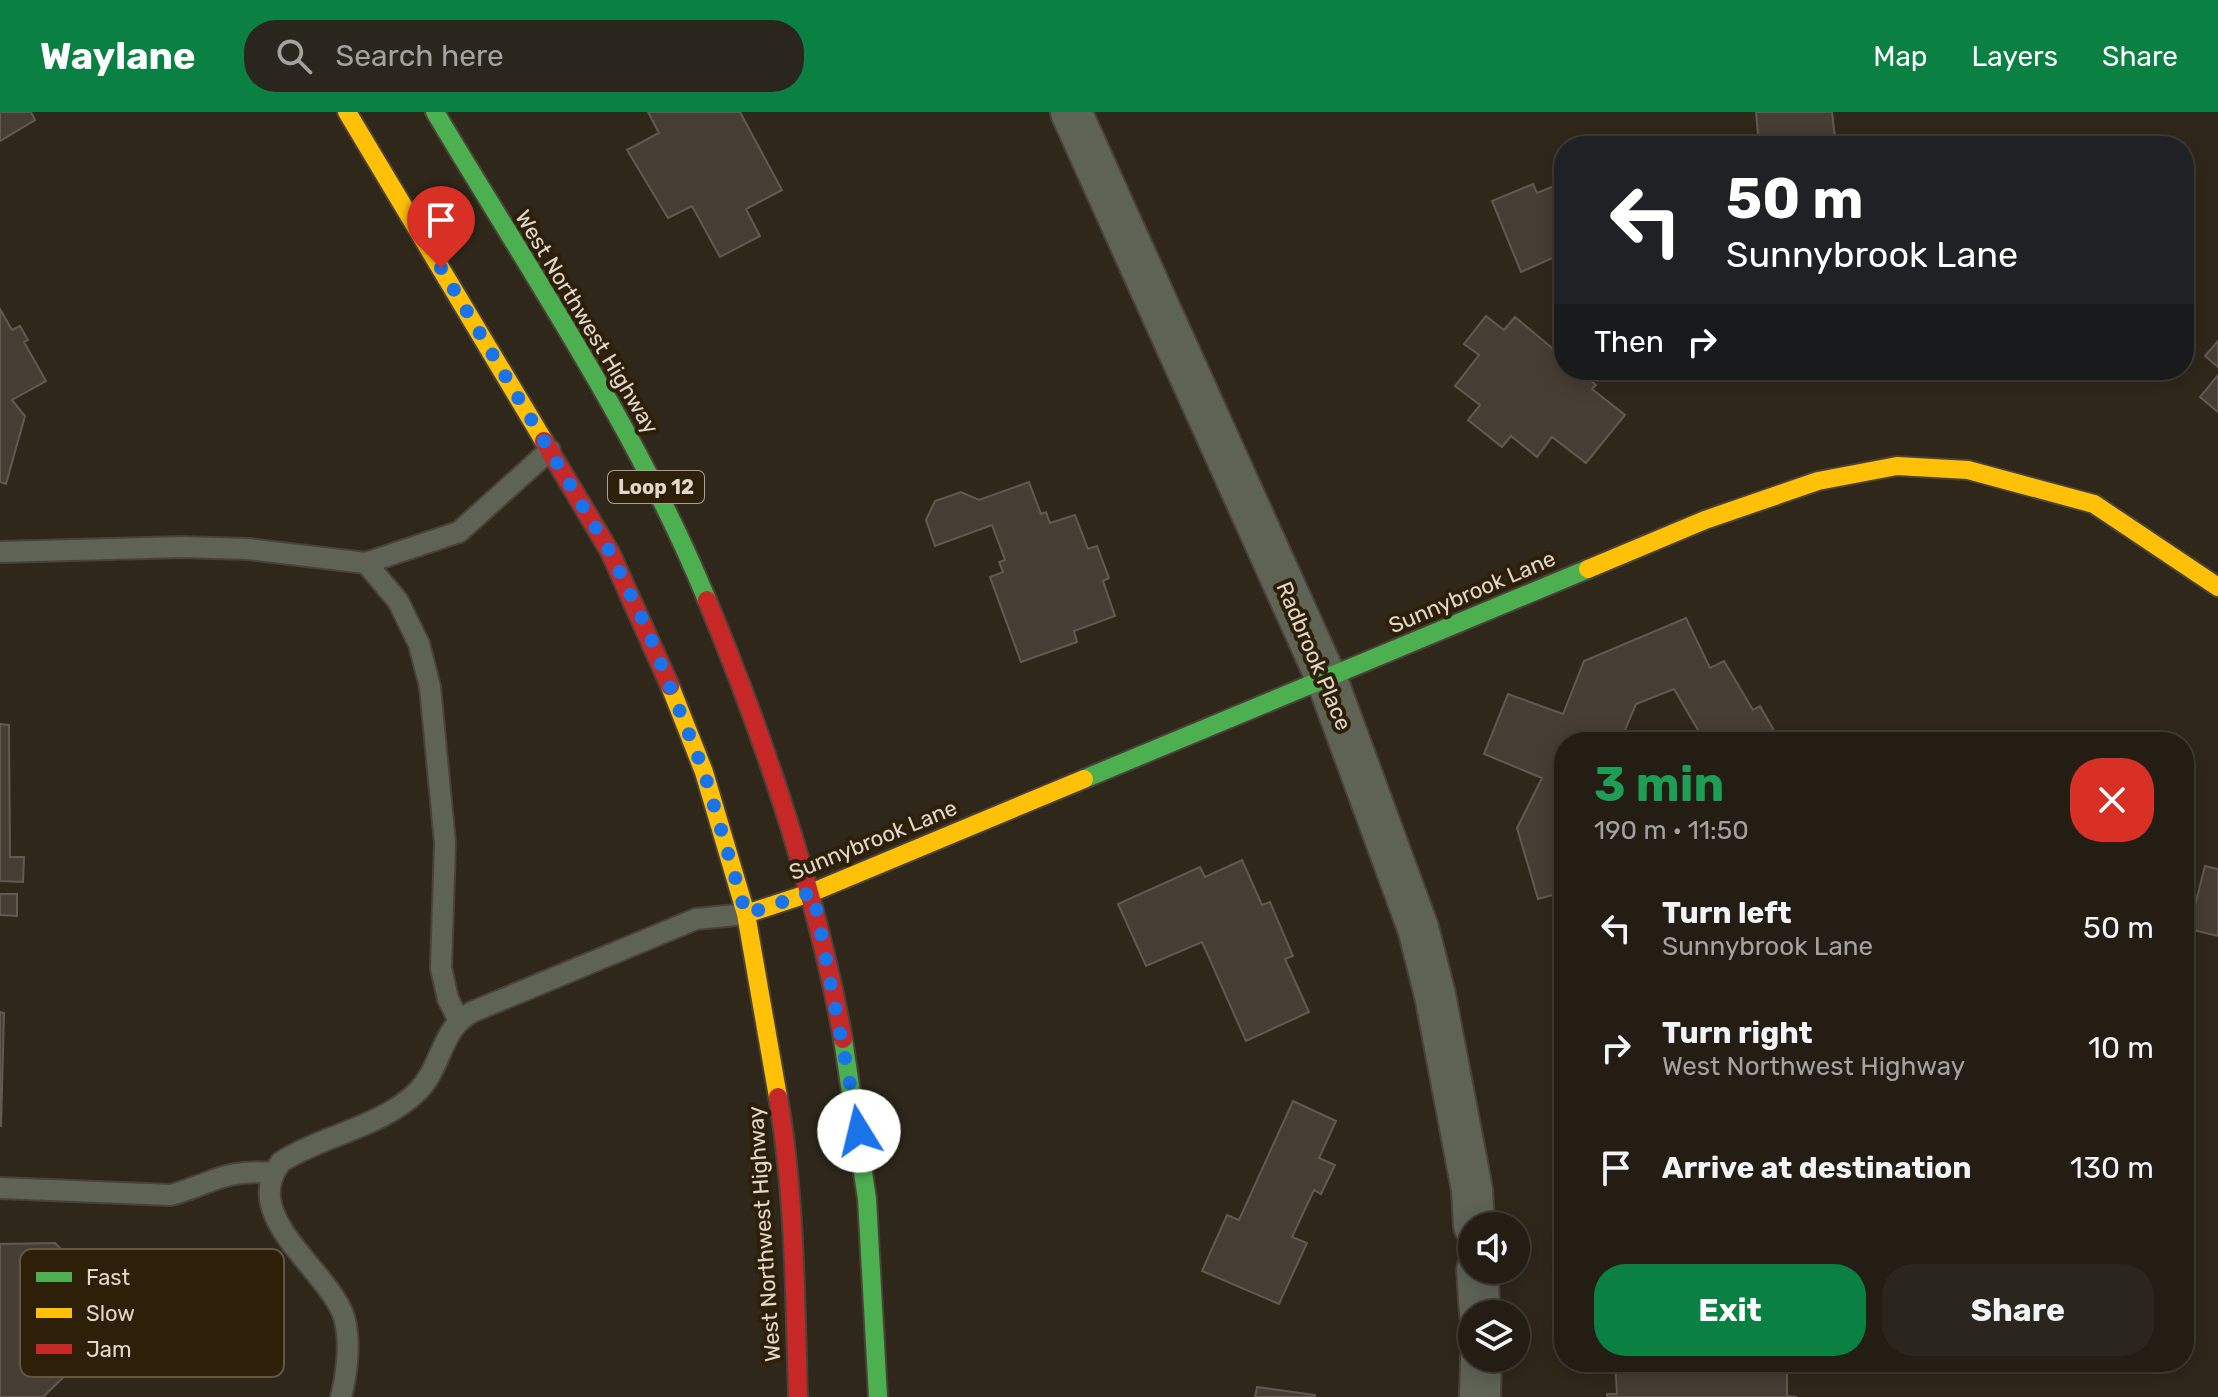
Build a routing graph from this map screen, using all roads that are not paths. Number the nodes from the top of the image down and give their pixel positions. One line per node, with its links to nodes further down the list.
1 (347, 112): 4 (main road, West Northwest Highway / Loop 12)
2 (435, 112): 9 (main road, West Northwest Highway / Loop 12)
3 (1071, 112): 8 (street, Radbrook Place)
4 (550, 450): 6 (lane); 10 (main road, West Northwest Highway / Loop 12)
5 (0, 552): 6 (lane)
6 (366, 563): 11 (lane)
7 (2218, 587): 8 (main road, Sunnybrook Lane)
8 (1327, 680): 9 (main road, Sunnybrook Lane); 14 (street, Radbrook Place)
9 (813, 892): 10 (main road, Sunnybrook Lane); 18 (main road, West Northwest Highway / Loop 12)
10 (746, 914): 11 (lane); 17 (main road, West Northwest Highway / Loop 12)
11 (458, 1019): 12 (lane)
12 (272, 1173): 13 (lane); 16 (lane)
13 (0, 1188)
14 (1473, 1212)
15 (1481, 1372): 19 (street)
16 (341, 1397)
17 (798, 1397)
18 (878, 1397)
19 (1480, 1397)

